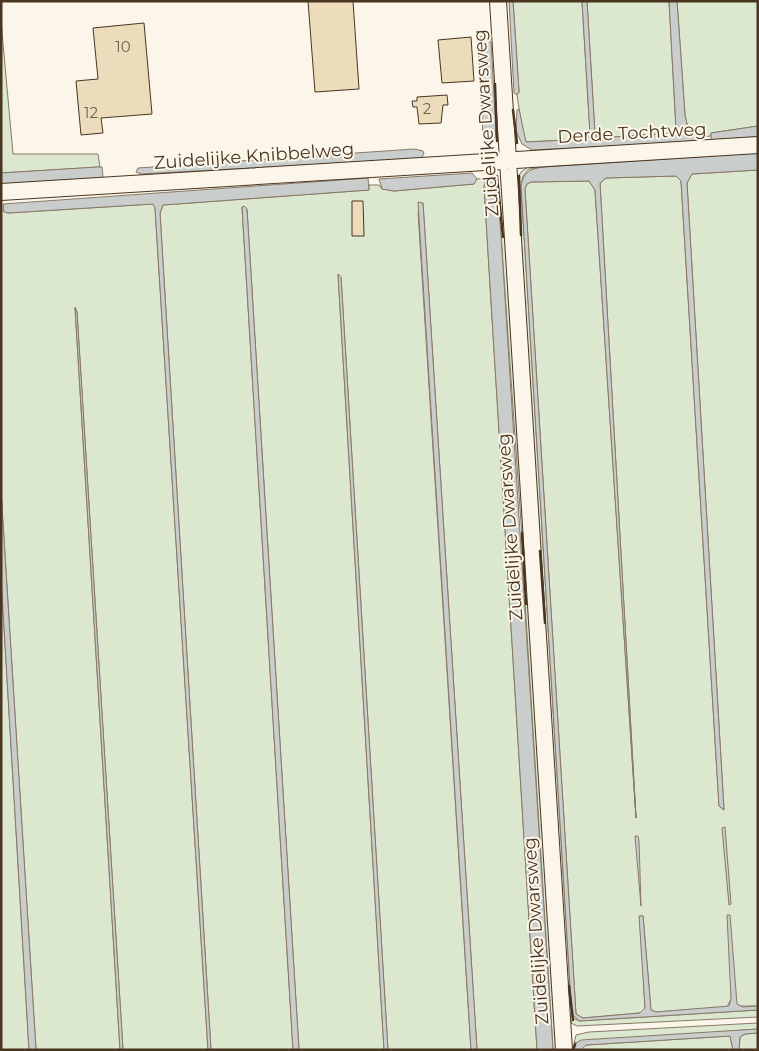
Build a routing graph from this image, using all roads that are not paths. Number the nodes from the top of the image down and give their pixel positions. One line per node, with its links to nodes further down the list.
1 (498, 1): 3 (street, Zuidelijke Dwarsweg)
2 (758, 145): 3 (street, Derde Tochtweg)
3 (508, 160): 4 (street, Zuidelijke Knibbelweg); 5 (street, Zuidelijke Dwarsweg)
4 (1, 192)
5 (564, 1050)

